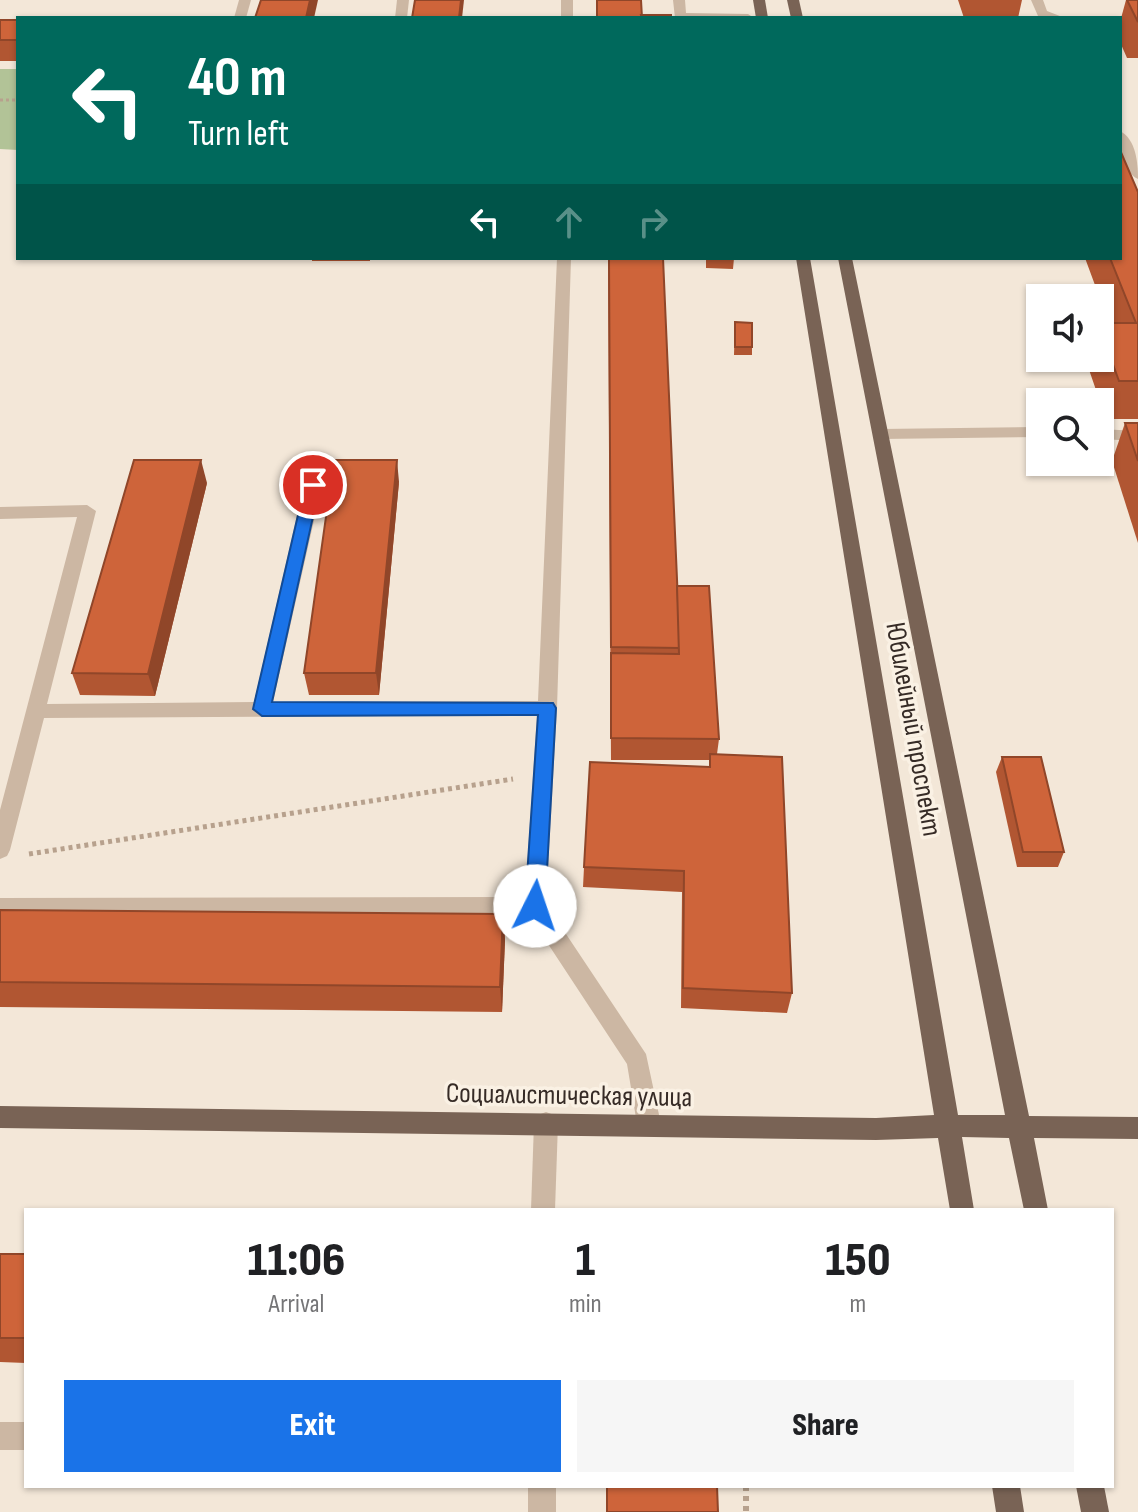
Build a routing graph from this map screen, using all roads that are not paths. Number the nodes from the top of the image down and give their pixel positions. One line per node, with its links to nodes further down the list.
1 (1037, 0): 2 (lane)
2 (1052, 16)
3 (1122, 139): 4 (lane)
4 (1138, 175)
5 (564, 260): 14 (lane)
6 (803, 260): 23 (main road, Юбилейный проспект)
7 (845, 260): 9 (main road)
8 (1026, 432): 9 (lane)
9 (881, 434): 24 (main road)
10 (1114, 435): 11 (lane)
11 (1138, 436)
12 (313, 485): 15 (lane)
13 (0, 513): 16 (lane)
14 (547, 708): 15 (lane); 18 (lane)
15 (262, 709): 16 (lane)
16 (36, 711): 17 (lane)
17 (8, 854)
18 (535, 906): 19 (lane); 22 (lane)
19 (0, 907)
20 (0, 1117): 21 (main road, Социалистическая улица)
21 (546, 1123): 22 (main road, Социалистическая улица); 26 (lane)
22 (649, 1124): 23 (main road, Социалистическая улица)
23 (948, 1126): 24 (main road, Социалистическая улица); 27 (main road, Юбилейный проспект)
24 (1020, 1127): 25 (main road, Социалистическая улица); 28 (main road)
25 (1138, 1128)
26 (543, 1208)
27 (962, 1208)
28 (1036, 1208)
29 (0, 1436): 30 (lane)
30 (24, 1436)
31 (542, 1488): 34 (lane)
32 (1006, 1488): 35 (main road)
33 (1090, 1488): 36 (main road)
34 (542, 1512)
35 (1010, 1512)
36 (1095, 1512)

